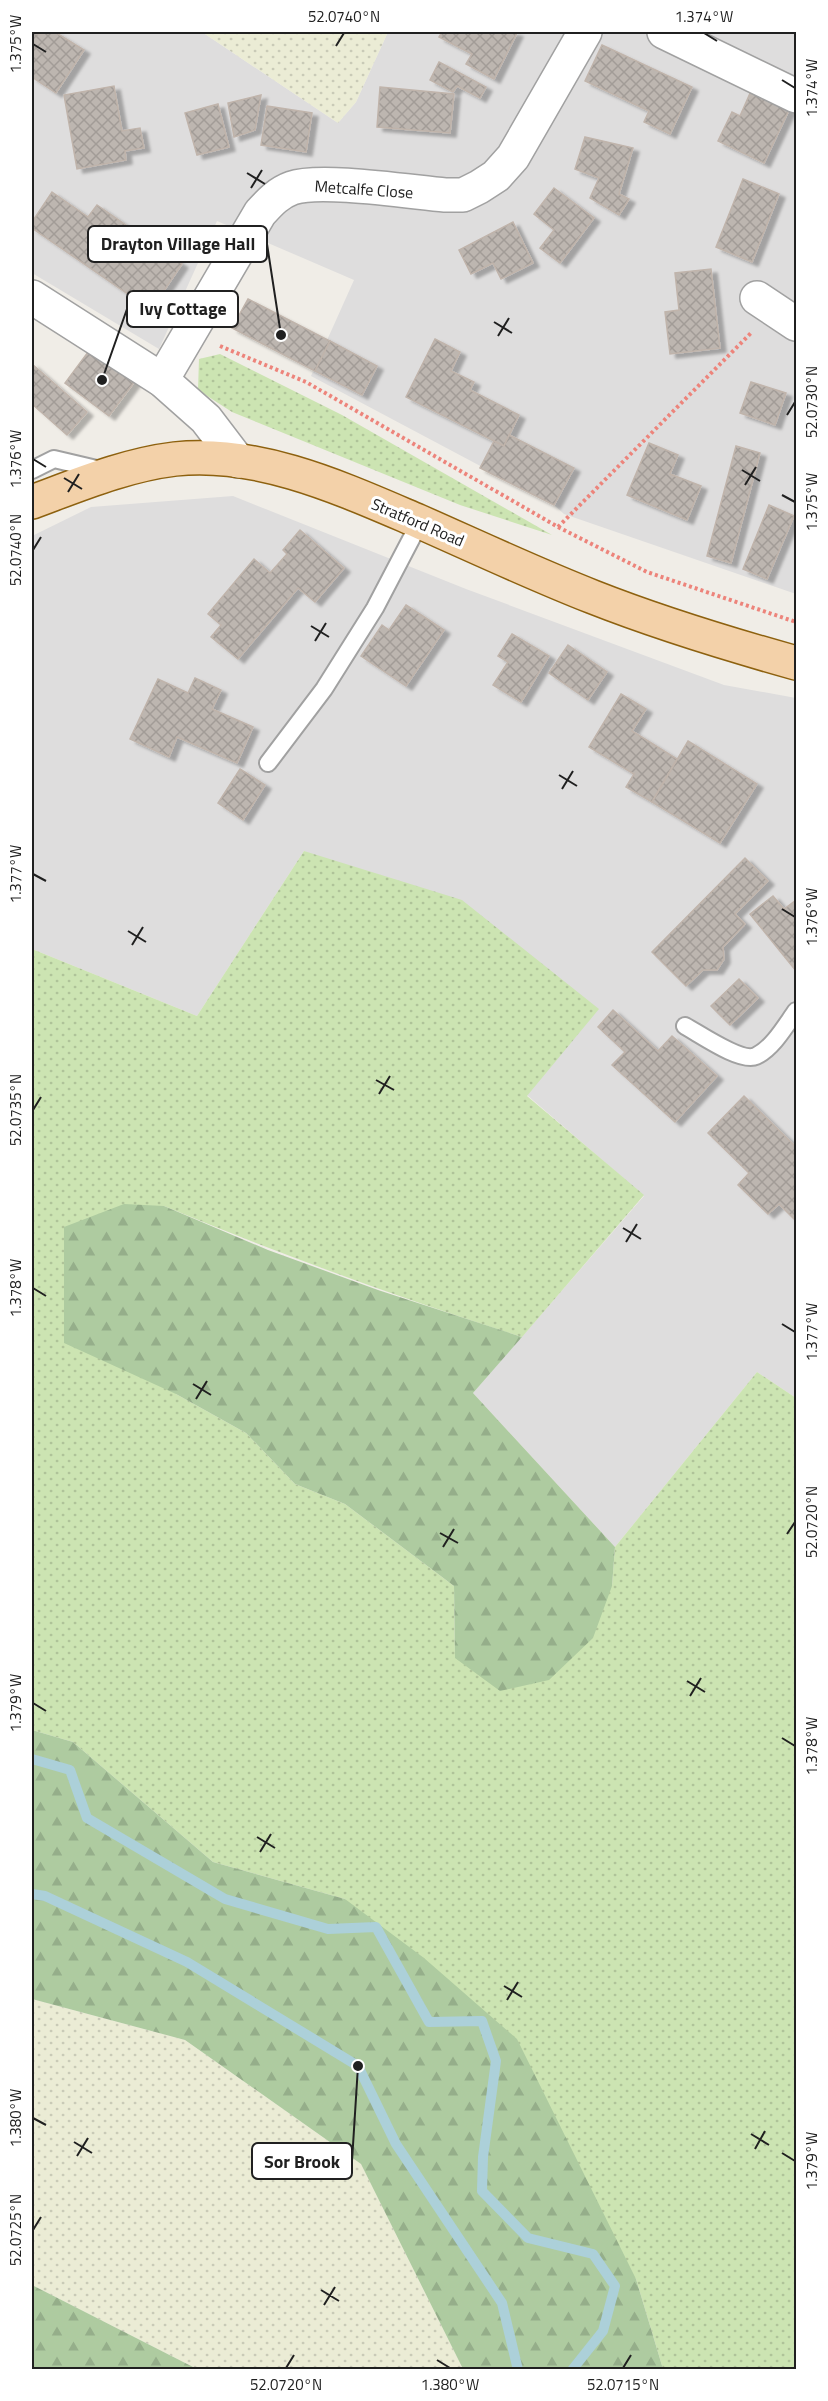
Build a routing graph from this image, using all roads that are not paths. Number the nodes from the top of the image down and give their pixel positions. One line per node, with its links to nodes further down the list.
1 (585, 32): 5 (street, Metcalfe Close)
2 (664, 32): 3 (street)
3 (796, 96)
4 (32, 297): 5 (street)
5 (162, 380): 6 (street)
6 (238, 461): 8 (main road, Stratford Road); 10 (main road, Stratford Road)
7 (32, 470): 8 (lane)
8 (111, 472): 9 (main road, Stratford Road)
9 (32, 502)
10 (420, 522): 11 (main road, Stratford Road); 12 (lane)
11 (796, 663)
12 (268, 763)
13 (796, 1011): 14 (lane)
14 (685, 1026)

